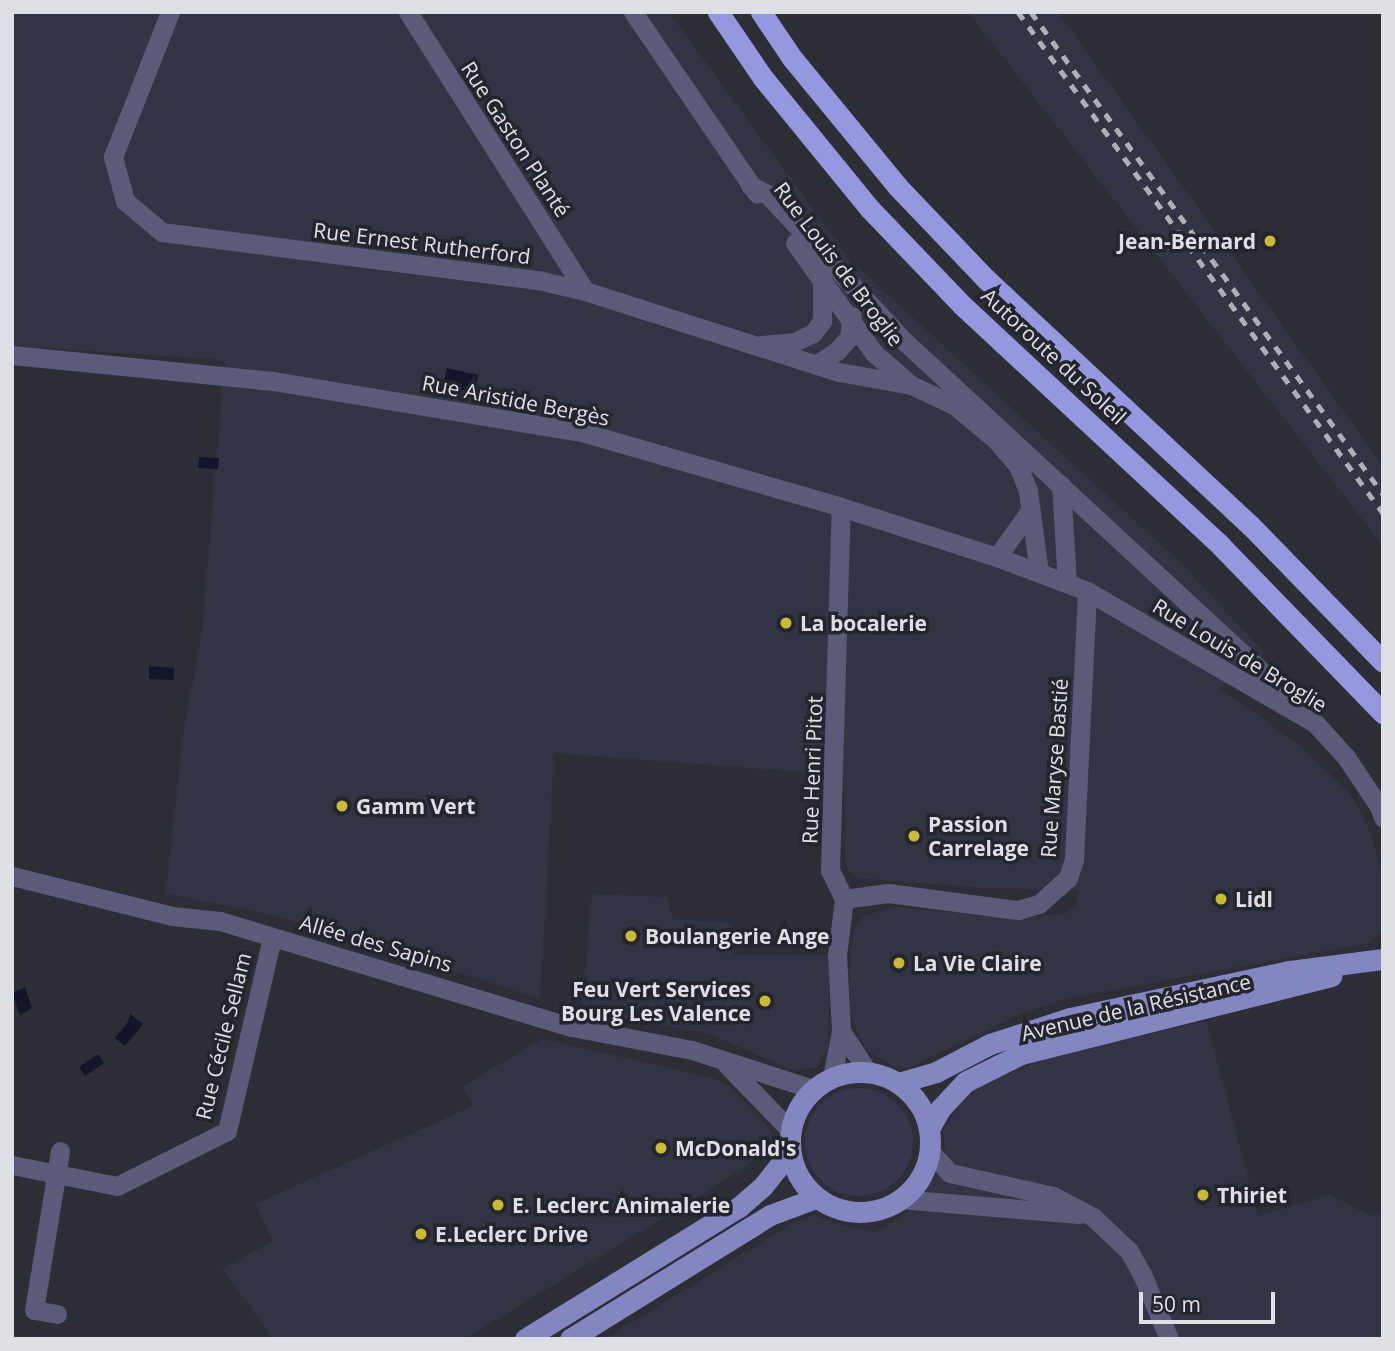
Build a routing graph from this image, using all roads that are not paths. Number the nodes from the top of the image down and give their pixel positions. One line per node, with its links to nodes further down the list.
1 (170, 12): 9 (street, Rue Ernest Rutherford)
2 (408, 12): 9 (street, Rue Gaston Planté)
3 (633, 12): 6 (street, Rue Louis de Broglie)
4 (718, 12): 25 (highway, Autoroute du Soleil)
5 (761, 12): 24 (highway, Autoroute du Soleil)
6 (750, 185): 7 (street, Rue Louis de Broglie); 8 (street)
7 (822, 278): 10 (street, Rue Louis de Broglie); 11 (street)
8 (849, 284): 10 (street); 12 (street)
9 (585, 291): 13 (street, Rue Ernest Rutherford)
10 (853, 326): 11 (street); 12 (street); 15 (street); 16 (street, Rue Louis de Broglie)
11 (813, 333): 13 (street)
12 (903, 340): 17 (street)
13 (749, 345): 15 (street, Rue Ernest Rutherford)
14 (12, 355): 18 (street, Rue Aristide Bergès)
15 (816, 365): 16 (street, Rue Ernest Rutherford)
16 (911, 385): 19 (street, Rue Louis de Broglie)
17 (1061, 485): 22 (street); 26 (street)
18 (841, 508): 20 (street, Rue Aristide Bergès); 29 (street, Rue Henri Pitot)
19 (1029, 512): 20 (street); 21 (street, Rue Louis de Broglie)
20 (997, 557): 21 (street, Rue Louis de Broglie)
21 (1039, 572): 22 (street, Rue Louis de Broglie)
22 (1067, 583): 23 (street, Rue Louis de Broglie)
23 (1087, 591): 26 (street, Rue Louis de Broglie); 29 (street, Rue Maryse Bastié)
24 (1383, 662)
25 (1383, 713)
26 (1316, 724): 27 (street, Rue Louis de Broglie)
27 (1383, 818)
28 (12, 876): 30 (street, Allée des Sapins)
29 (844, 899): 32 (street)
30 (272, 937): 33 (street, Allée des Sapins); 42 (street, Rue Cécile Sellam)
31 (1383, 960): 36 (main road, Avenue de la Résistance); 38 (main road, Avenue de la Résistance)
32 (841, 1031): 34 (street); 35 (street)
33 (725, 1063): 37 (street, Allée des Sapins); 39 (street, Allée des Sapins)
34 (869, 1072): 35 (main road); 36 (main road)
35 (832, 1077): 37 (main road)
36 (898, 1083): 38 (main road)
37 (813, 1089): 39 (main road)
38 (929, 1140): 44 (main road); 45 (street)
39 (790, 1141): 43 (main road); 47 (main road)
40 (60, 1151): 42 (street)
41 (12, 1165): 42 (street, Rue Cécile Sellam)
42 (55, 1173): 46 (street)
43 (817, 1198): 44 (main road); 48 (main road)
44 (900, 1199): 45 (street)
45 (1093, 1217): 49 (street)
46 (57, 1314)
47 (525, 1339)
48 (570, 1339)
49 (1169, 1339)

